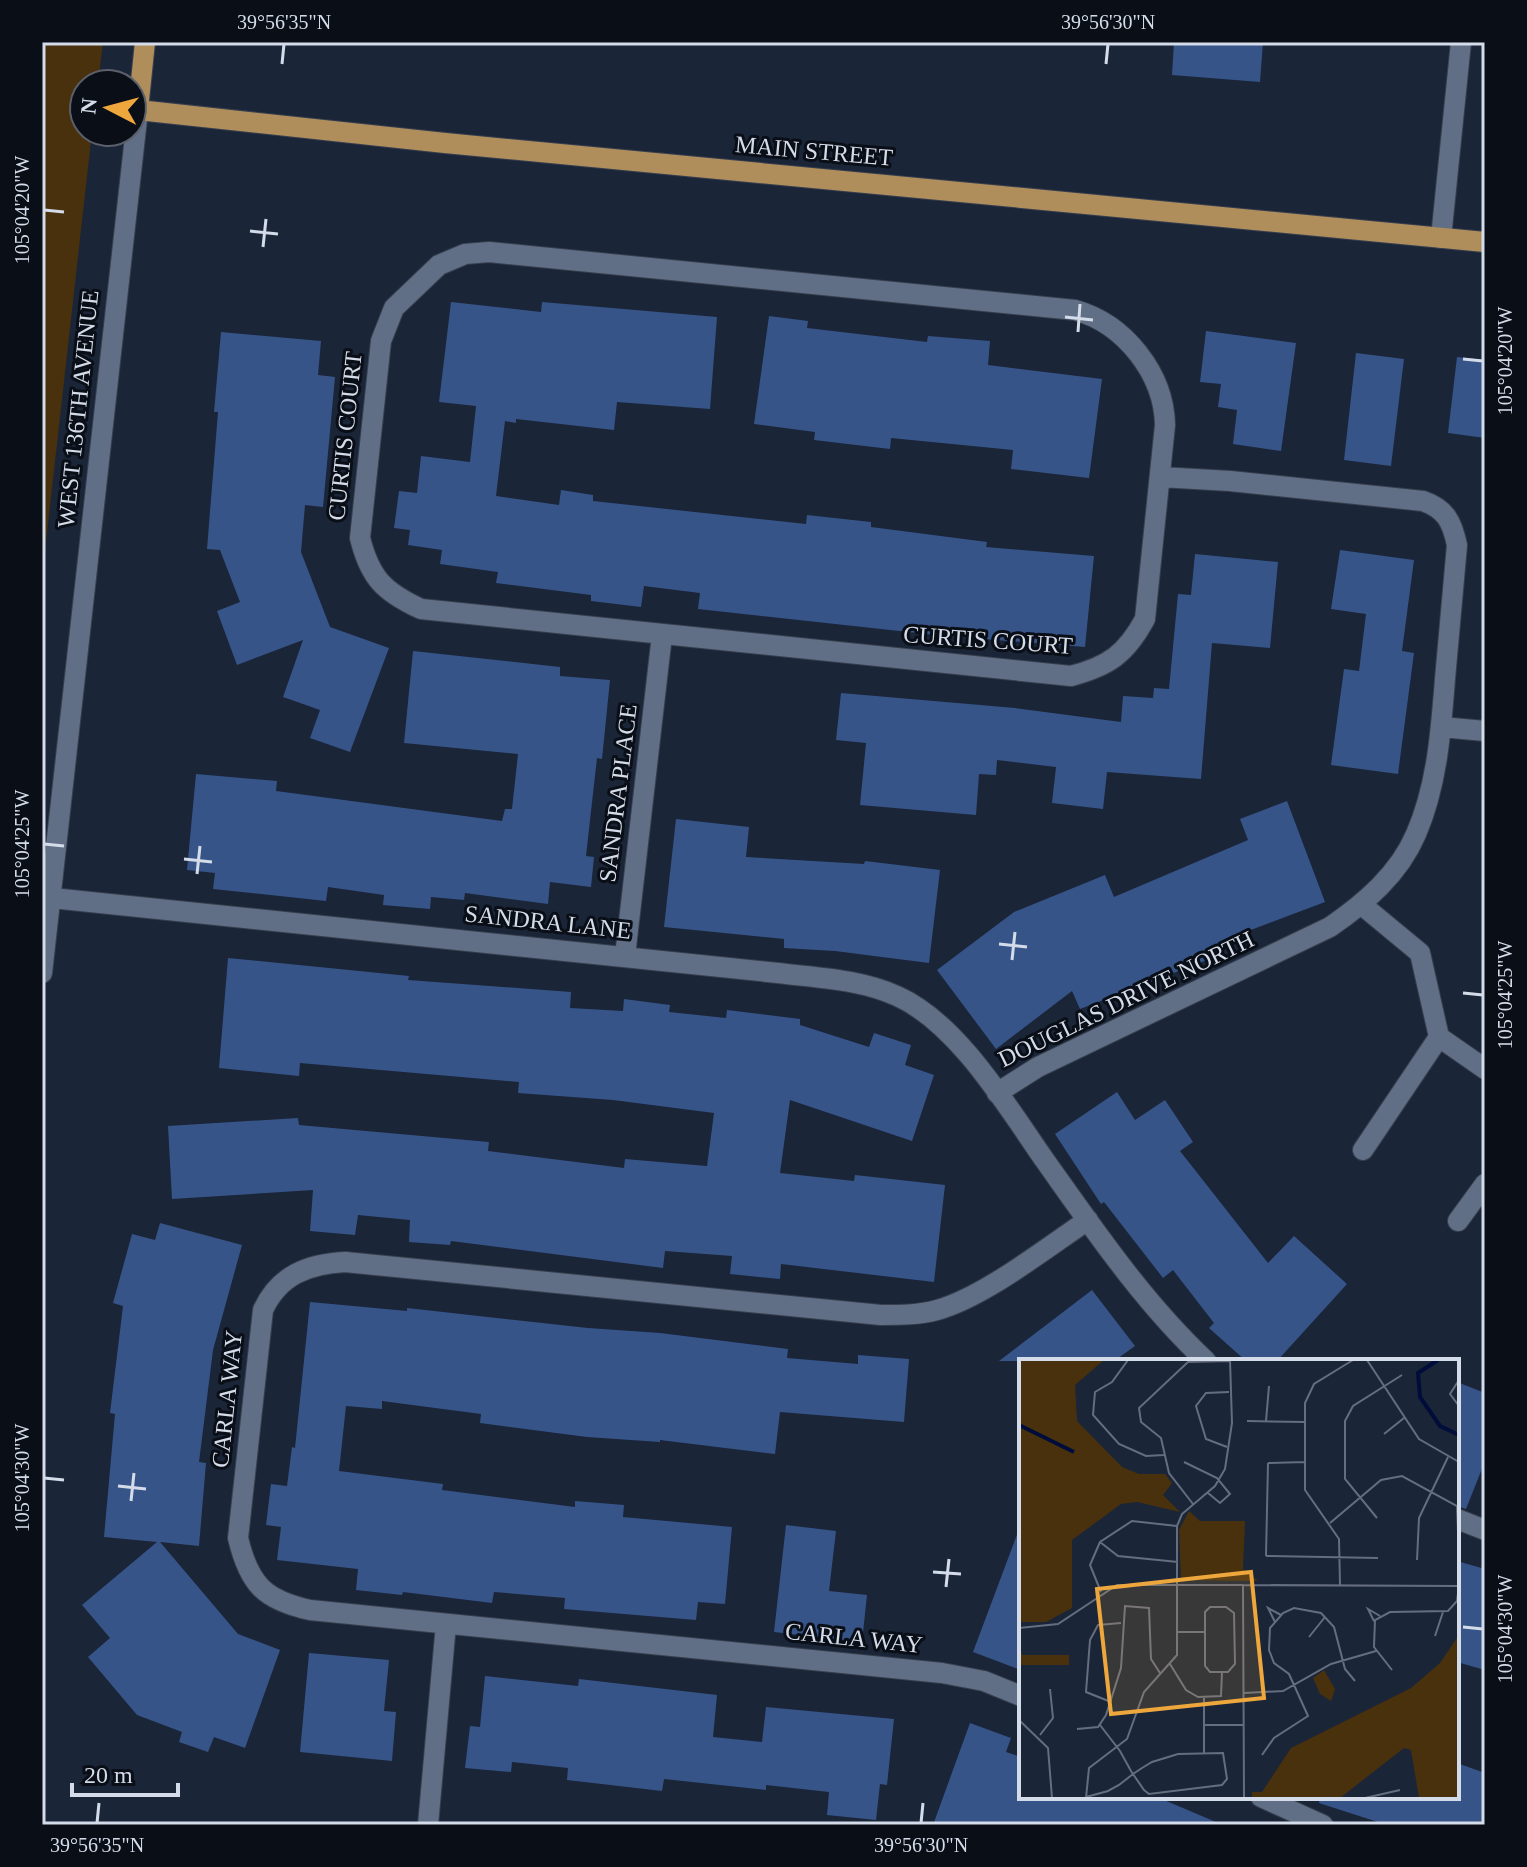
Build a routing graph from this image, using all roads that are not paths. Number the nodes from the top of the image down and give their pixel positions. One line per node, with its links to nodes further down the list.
1 (145, 42): 3 (main road, WEST 136TH AVENUE)
2 (1461, 42): 6 (street)
3 (142, 68)
4 (148, 111): 6 (main road, MAIN STREET)
5 (134, 148): 12 (street, WEST 136TH AVENUE)
6 (1441, 238): 7 (main road, MAIN STREET)
7 (1485, 242)
8 (1160, 477): 9 (street, CURTIS COURT); 9 (street, CURTIS COURT); 10 (street)
9 (662, 635): 14 (street, SANDRA PLACE)
10 (1441, 727): 11 (street); 13 (street, DOUGLAS DRIVE NORTH)
11 (1485, 731)
12 (46, 898): 14 (street, SANDRA LANE); 15 (street, WEST 136TH AVENUE)
13 (1362, 905): 16 (street); 18 (street, DOUGLAS DRIVE NORTH)
14 (625, 956): 18 (street, SANDRA LANE)
15 (42, 973)
16 (1439, 1037): 17 (street); 19 (street)
17 (1485, 1069)
18 (997, 1093): 21 (street, DOUGLAS DRIVE NORTH)
19 (1363, 1150)
20 (1485, 1184): 22 (street)
21 (1088, 1220): 23 (street, DOUGLAS DRIVE NORTH); 26 (street, CARLA WAY)
22 (1458, 1221)
23 (1204, 1359)
24 (1459, 1520): 25 (street)
25 (1485, 1530)
26 (446, 1624): 27 (street, CARLA WAY); 29 (street)
27 (1019, 1695)
28 (1265, 1799): 30 (street)
29 (428, 1825)
30 (1323, 1825)

